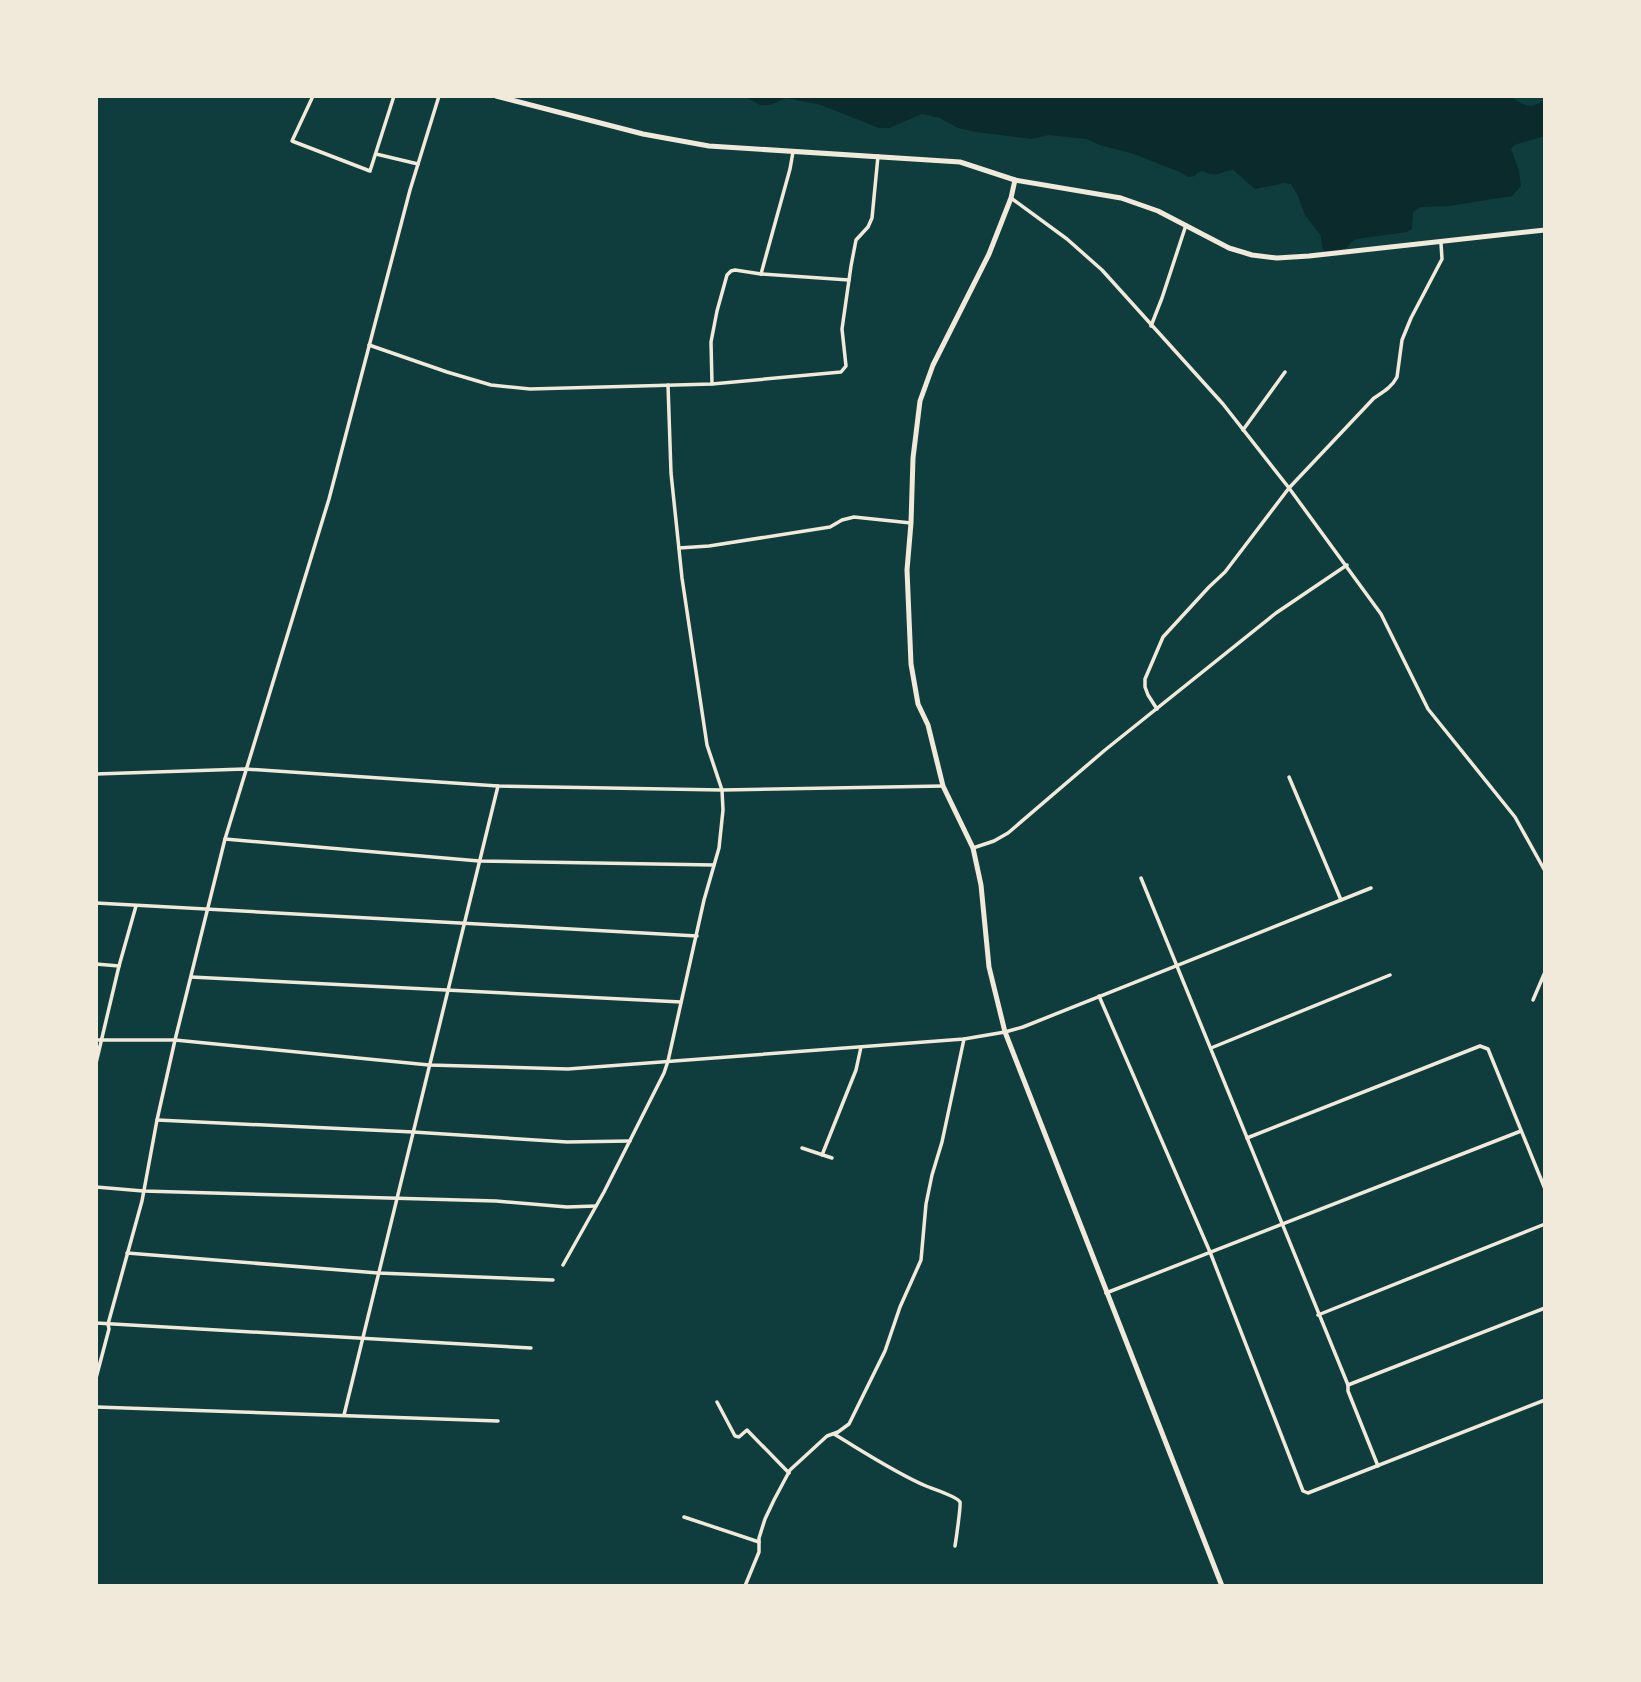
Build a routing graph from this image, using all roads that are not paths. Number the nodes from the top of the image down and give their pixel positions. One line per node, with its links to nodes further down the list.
1 (313, 96): 6 (street)
2 (394, 96): 6 (street)
3 (439, 96): 8 (street)
4 (496, 96): 5 (main road)
5 (793, 152): 7 (main road); 14 (street)
6 (375, 154): 8 (street)
7 (878, 156): 9 (main road); 15 (street)
8 (418, 164): 17 (street)
9 (1015, 180): 10 (main road); 11 (main road)
10 (1011, 198): 16 (street); 23 (main road)
11 (1186, 225): 13 (main road); 16 (street)
12 (1545, 230): 13 (main road)
13 (1440, 243): 22 (street)
14 (761, 274): 15 (street); 19 (street)
15 (849, 280): 19 (street)
16 (1151, 326): 21 (street)
17 (369, 345): 20 (street); 27 (street)
18 (1285, 372): 21 (street)
19 (712, 384): 20 (street)
20 (668, 385): 24 (street)
21 (1243, 430): 22 (street)
22 (1289, 488): 25 (street); 26 (street)
23 (911, 523): 24 (street); 31 (main road)
24 (679, 548): 32 (street)
25 (1347, 565): 26 (street); 38 (street)
26 (1157, 709): 34 (street)
27 (245, 769): 28 (street); 30 (street); 33 (street)
28 (96, 774)
29 (1289, 777): 42 (street)
30 (498, 786): 32 (street); 35 (street)
31 (943, 786): 32 (street); 34 (main road)
32 (722, 790): 37 (street)
33 (225, 839): 35 (street); 45 (street)
34 (973, 848): 58 (main road)
35 (480, 861): 37 (street); 46 (street)
36 (96, 862): 39 (street)
37 (714, 865): 47 (street)
38 (1545, 871)
39 (96, 878)
40 (1140, 878): 49 (street)
41 (1371, 888): 42 (street)
42 (1341, 900): 49 (street)
43 (96, 903): 44 (street)
44 (136, 906): 45 (street); 50 (street)
45 (208, 909): 46 (street); 53 (street)
46 (464, 924): 47 (street); 54 (street)
47 (697, 936): 57 (street)
48 (96, 964): 50 (street)
49 (1176, 965): 55 (street); 63 (street)
50 (119, 966): 60 (street)
51 (1545, 972): 56 (street)
52 (1390, 975): 63 (street)
53 (191, 977): 54 (street); 61 (street)
54 (448, 989): 57 (street); 66 (street)
55 (1099, 996): 58 (street); 82 (street)
56 (1533, 1000)
57 (681, 1002): 64 (street)
58 (1005, 1032): 59 (street); 87 (main road)
59 (964, 1039): 62 (street); 101 (street)
60 (99, 1040): 61 (street); 65 (street)
61 (175, 1040): 66 (street); 67 (street)
62 (861, 1047): 64 (street); 73 (street)
63 (1211, 1048): 70 (street)
64 (668, 1061): 66 (street); 71 (street)
65 (96, 1063)
66 (429, 1065): 69 (street)
67 (157, 1120): 69 (street); 77 (street)
68 (1521, 1131): 70 (street); 76 (street); 81 (street)
69 (413, 1132): 71 (street); 78 (street)
70 (1247, 1139): 81 (street)
71 (630, 1141): 79 (street)
72 (802, 1148): 73 (street)
73 (822, 1154): 74 (street)
74 (832, 1158)
75 (96, 1187): 77 (street)
76 (1545, 1189)
77 (143, 1191): 78 (street); 83 (street)
78 (397, 1198): 79 (street); 85 (street)
79 (596, 1206): 84 (street)
80 (1545, 1224): 89 (street)
81 (1282, 1226): 82 (street); 89 (street)
82 (1210, 1252): 87 (street); 102 (street)
83 (127, 1254): 85 (street); 91 (street)
84 (563, 1265)
85 (378, 1273): 86 (street); 92 (street)
86 (553, 1280)
87 (1106, 1293): 108 (main road)
88 (1545, 1308): 95 (street)
89 (1318, 1314): 95 (street)
90 (96, 1323): 91 (street)
91 (108, 1324): 92 (street); 94 (street)
92 (362, 1339): 93 (street); 99 (street)
93 (531, 1348)
94 (96, 1378)
95 (1348, 1385): 102 (street)
96 (1545, 1400): 102 (street)
97 (717, 1402): 103 (street)
98 (96, 1407): 99 (street)
99 (344, 1415): 100 (street)
100 (498, 1421)
101 (834, 1434): 103 (street); 106 (street)
102 (1378, 1466)
103 (789, 1473): 105 (street)
104 (684, 1517): 105 (street)
105 (759, 1542): 107 (street)
106 (955, 1546)
107 (745, 1586)
108 (1222, 1586)

